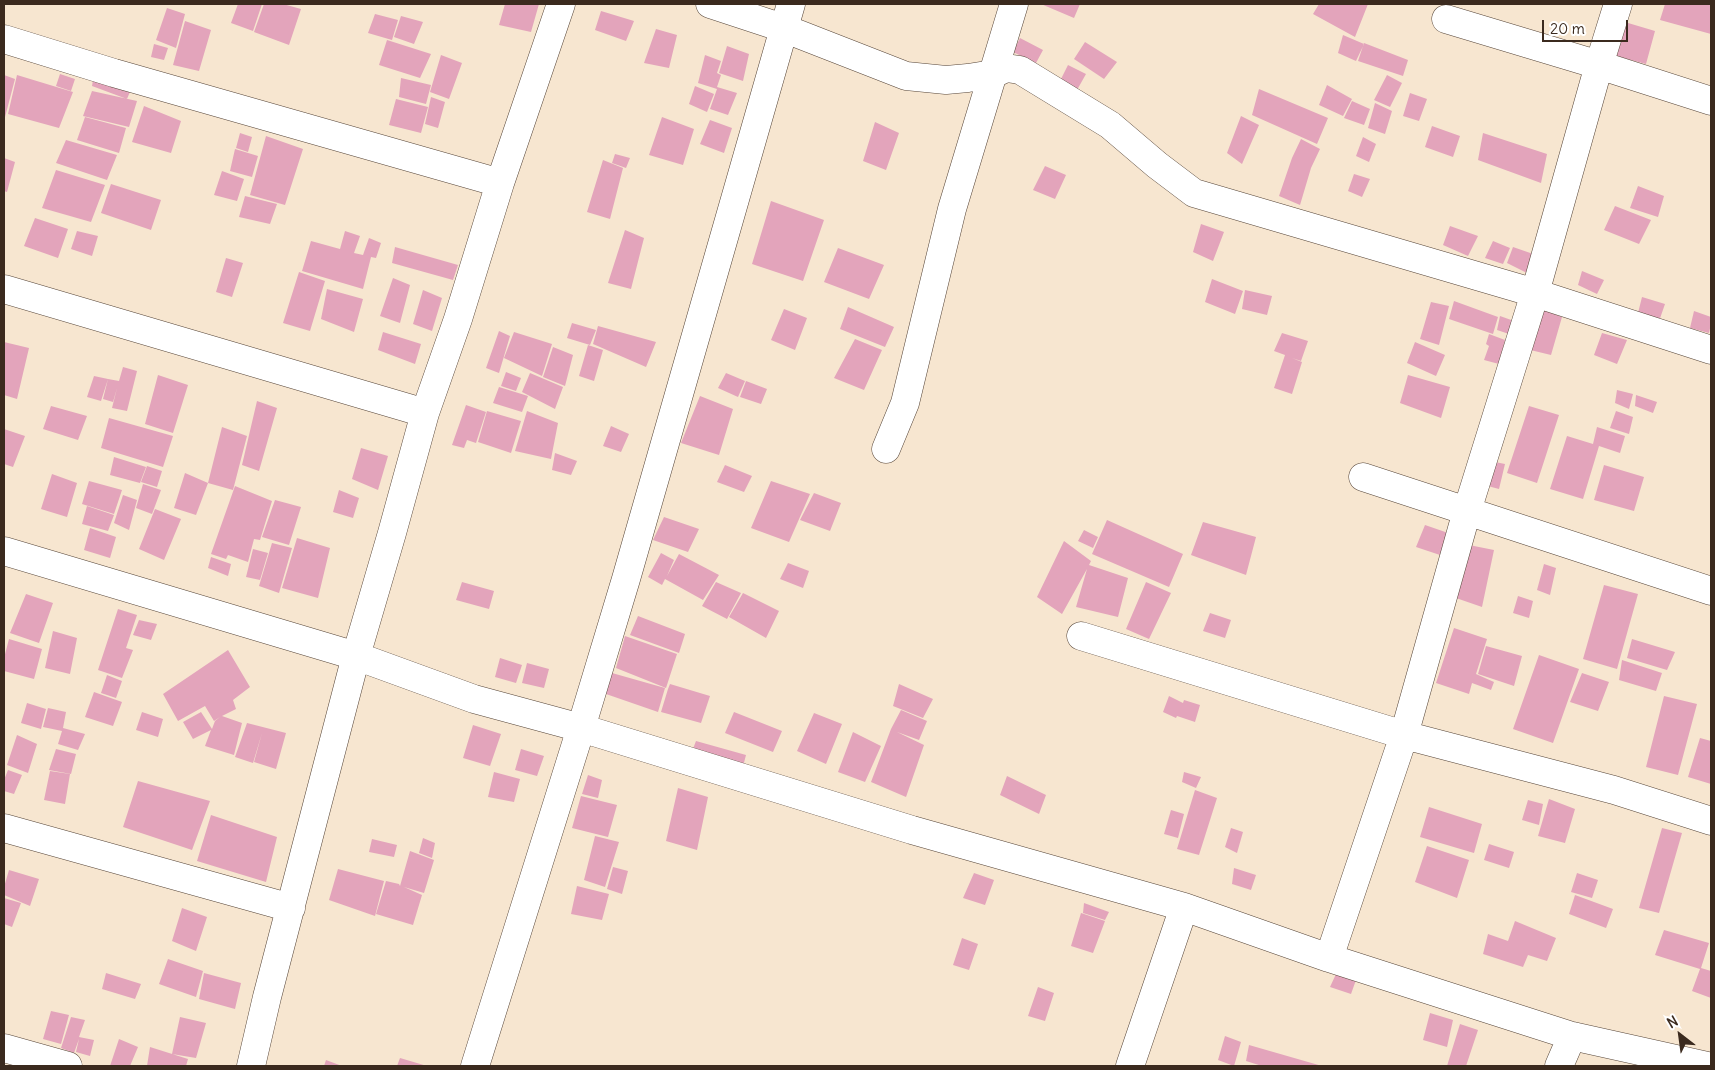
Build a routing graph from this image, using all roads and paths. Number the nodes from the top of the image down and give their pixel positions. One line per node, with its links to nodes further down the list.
1 (561, 4): 11 (street)
2 (710, 4): 5 (street)
3 (1014, 4): 9 (street)
4 (1618, 4): 8 (street)
5 (787, 16): 9 (street); 23 (street)
6 (1446, 19): 8 (street)
7 (4, 39): 11 (street)
8 (1599, 65): 10 (street); 13 (street)
9 (993, 74): 13 (street); 16 (street)
10 (1711, 101)
11 (500, 183): 15 (street)
12 (4, 288): 15 (street)
13 (1535, 293): 14 (street); 18 (street)
14 (1711, 350)
15 (425, 412): 22 (street)
16 (886, 449)
17 (1363, 476): 18 (street)
18 (1466, 511): 20 (street); 24 (street)
19 (4, 551): 22 (street)
20 (1711, 592)
21 (1082, 636): 24 (street)
22 (356, 656): 23 (street); 28 (street)
23 (581, 728): 27 (street); 34 (street)
24 (1404, 735): 25 (street); 29 (street)
25 (1711, 821)
26 (4, 828): 28 (street)
27 (1184, 907): 29 (street); 35 (street)
28 (291, 908): 33 (street)
29 (1329, 958): 30 (street)
30 (1572, 1036): 36 (street); 37 (street)
31 (4, 1048): 32 (street)
32 (68, 1066)
33 (251, 1066)
34 (474, 1066)
35 (1130, 1066)
36 (1559, 1066)
37 (1706, 1066)

